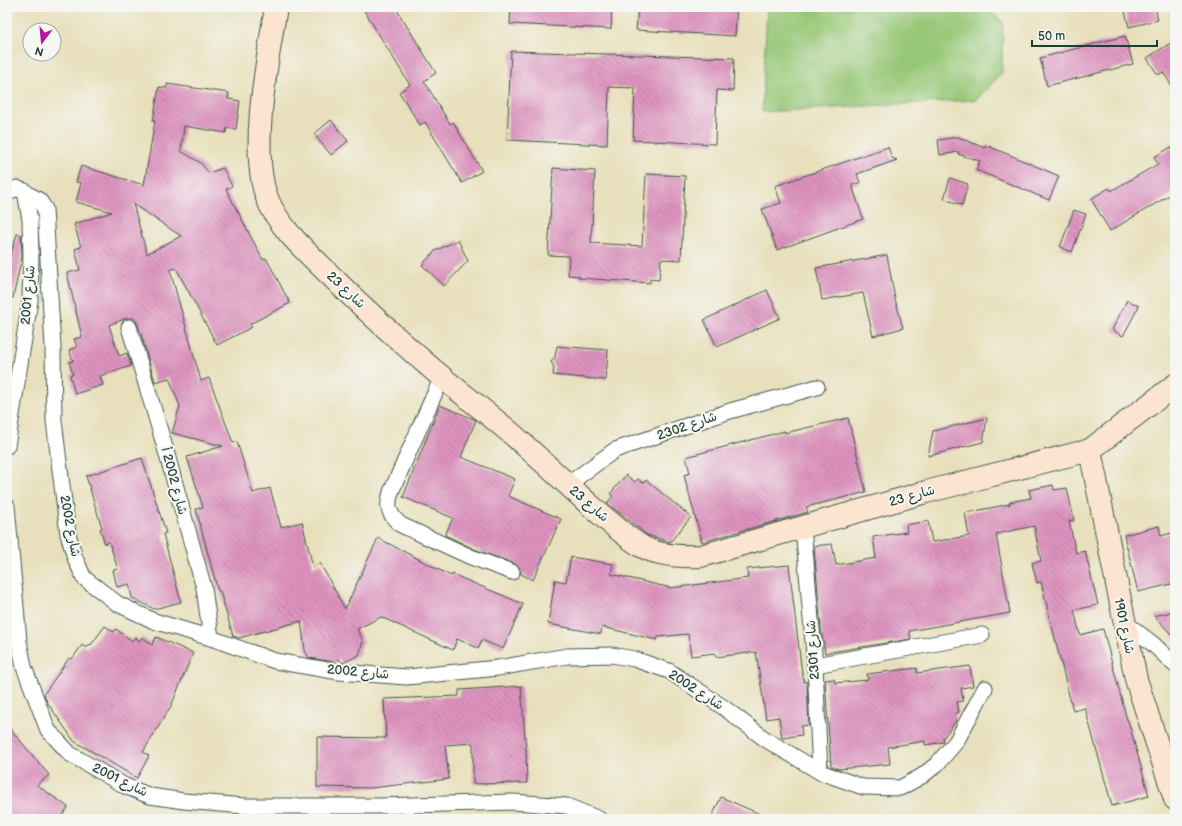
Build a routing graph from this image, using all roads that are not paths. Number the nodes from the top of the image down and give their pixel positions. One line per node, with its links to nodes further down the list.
1 (276, 7): 5 (street, شارع 23)
2 (25, 191): 3 (street); 8 (street, شارع 2001); 16 (street, شارع 2002)
3 (7, 193)
4 (129, 327): 16 (street, شارع 2002 أ)
5 (442, 377): 10 (street, شارع 23); 13 (street)
6 (1175, 384): 9 (street, شارع 23)
7 (817, 387): 10 (street, شارع 2302)
8 (7, 446)
9 (1090, 450): 12 (street, شارع 23); 14 (street, شارع 1901)
10 (567, 485): 12 (street, شارع 23)
11 (7, 506): 22 (street, شارع 2001)
12 (803, 527): 17 (street, شارع 2301)
13 (512, 572)
14 (1123, 621): 18 (street); 21 (street, شارع 1901)
15 (982, 635): 17 (street)
16 (211, 638): 20 (street, شارع 2002)
17 (815, 665): 20 (street, شارع 2301)
18 (1175, 665)
19 (985, 688): 20 (street, شارع 2002)
20 (820, 772)
21 (1175, 799)
22 (599, 819)

